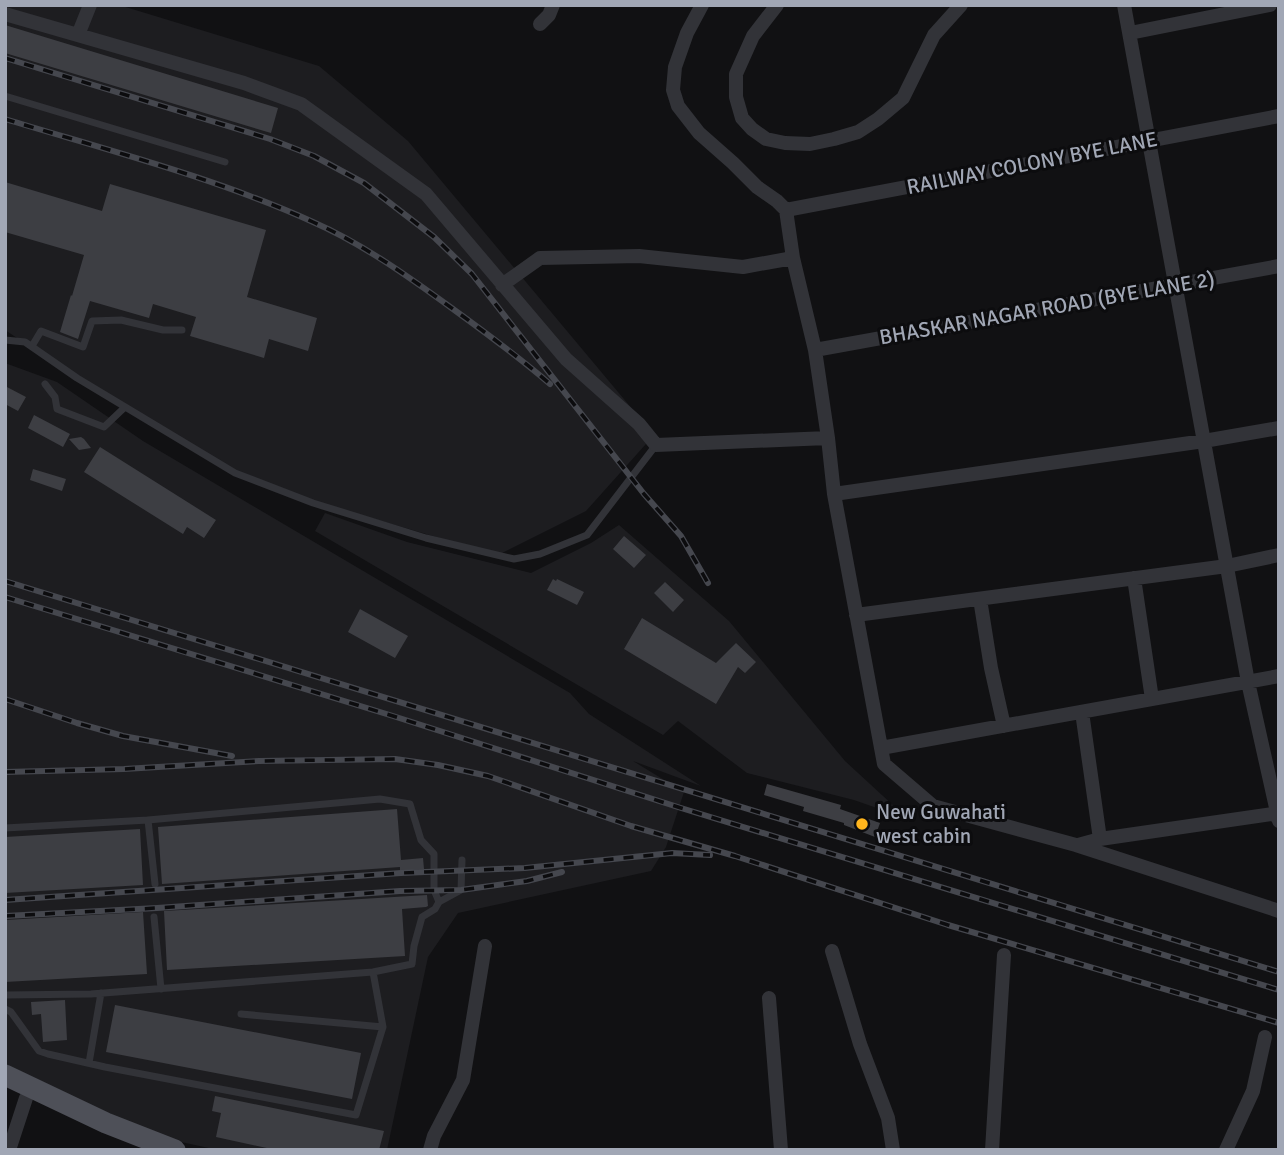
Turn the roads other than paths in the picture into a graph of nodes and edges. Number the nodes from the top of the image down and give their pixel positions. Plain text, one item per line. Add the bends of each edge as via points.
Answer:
1 (90, 5) edge
2 (553, 5) edge
3 (702, 5) edge
4 (777, 5) edge
5 (961, 5) edge
6 (1125, 5) edge
7 (1270, 5) edge
8 (5, 14) edge
9 (540, 24) dead end
10 (1130, 33) junction
11 (78, 35) junction
12 (5, 96) edge
13 (1279, 116) edge
14 (1149, 140) junction
15 (225, 162) dead end
16 (786, 210) junction
17 (793, 258) junction
18 (1279, 266) edge
19 (502, 285) junction
20 (1176, 285) junction
21 (182, 330) dead end
22 (5, 340) edge
23 (32, 346) junction
24 (815, 350) junction
25 (45, 384) dead end
26 (125, 407) junction
27 (1279, 428) edge
28 (828, 438) junction
29 (1204, 441) junction
30 (656, 445) junction
31 (834, 494) junction
32 (1279, 555) edge
33 (1227, 566) junction
34 (1134, 578) junction
35 (980, 599) junction
36 (856, 615) junction
37 (1279, 676) edge
38 (1248, 682) junction
39 (1152, 699) junction
40 (1082, 712) junction
41 (1004, 726) junction
42 (881, 748) junction
43 (1278, 816) edge
44 (148, 820) junction
45 (5, 828) edge
46 (1100, 839) junction
47 (1076, 845) junction
48 (462, 860) dead end
49 (155, 884) dead end
50 (439, 902) junction
51 (1279, 911) edge
52 (154, 917) dead end
53 (485, 946) dead end
54 (832, 951) dead end
55 (1004, 956) dead end
56 (373, 972) junction
57 (161, 989) junction
58 (101, 993) junction
59 (5, 995) edge
60 (769, 998) dead end
61 (5, 1009) edge
62 (242, 1014) dead end
63 (383, 1027) junction
64 (1265, 1037) dead end
65 (89, 1063) junction
66 (5, 1075) edge
67 (5, 1087) edge
68 (26, 1098) junction
69 (9, 1150) edge
70 (144, 1150) edge
71 (175, 1150) edge
72 (430, 1150) edge
73 (781, 1150) edge
74 (894, 1150) edge
75 (992, 1150) edge
76 (1226, 1150) edge

1 - 11 street
2 - 9 street
3 - 16 street via 674,67 678,106 699,133
4 - 5 street via 753,36 736,74 736,97 742,118 766,139 810,144 858,132 903,98 934,34
6 - 10 street
7 - 10 street
8 - 11 street
10 - 14 street
11 - 19 street via 301,104 426,194
12 - 15 lane
13 - 14 street, RAILWAY COLONY BYE LANE
14 - 16 street, RAILWAY COLONY BYE LANE
14 - 20 street
16 - 17 street
17 - 19 street via 743,267 639,256 540,258
17 - 24 street
18 - 20 street, BHASKAR NAGAR ROAD (BYE LANE 2)
19 - 30 street via 566,359
20 - 24 street, BHASKAR NAGAR ROAD (BYE LANE 2)
20 - 29 street
21 - 23 lane via 121,320 92,321 83,347 41,331
22 - 23 lane
23 - 26 lane
24 - 28 street
25 - 26 lane via 57,409 104,427
26 - 30 lane via 235,473 426,538 514,559 587,535
27 - 29 street
28 - 30 street
28 - 31 street
29 - 31 street
29 - 33 street
31 - 36 street
32 - 33 street
33 - 34 street
33 - 38 street
34 - 35 street
34 - 39 street
35 - 36 street
35 - 41 street
36 - 42 street
37 - 38 street
38 - 39 street
38 - 43 street
39 - 40 street
40 - 41 street
40 - 46 street
41 - 42 street
42 - 47 street via 884,764 933,806
43 - 46 street
44 - 45 lane
44 - 49 lane
44 - 50 lane via 380,799 410,804 421,840 434,854
46 - 47 street
47 - 51 street
48 - 50 lane via 461,890
50 - 56 lane via 422,918 412,964
52 - 57 lane
53 - 72 street via 463,1080
54 - 74 street via 888,1118
55 - 75 street
56 - 57 lane
56 - 63 lane
57 - 58 lane
58 - 59 lane
58 - 65 lane
60 - 73 street
61 - 65 lane via 39,1051
62 - 63 lane
63 - 65 lane via 356,1115
64 - 76 street via 1253,1091
66 - 71 main road via 106,1124
67 - 68 main road
68 - 69 street
68 - 70 main road

